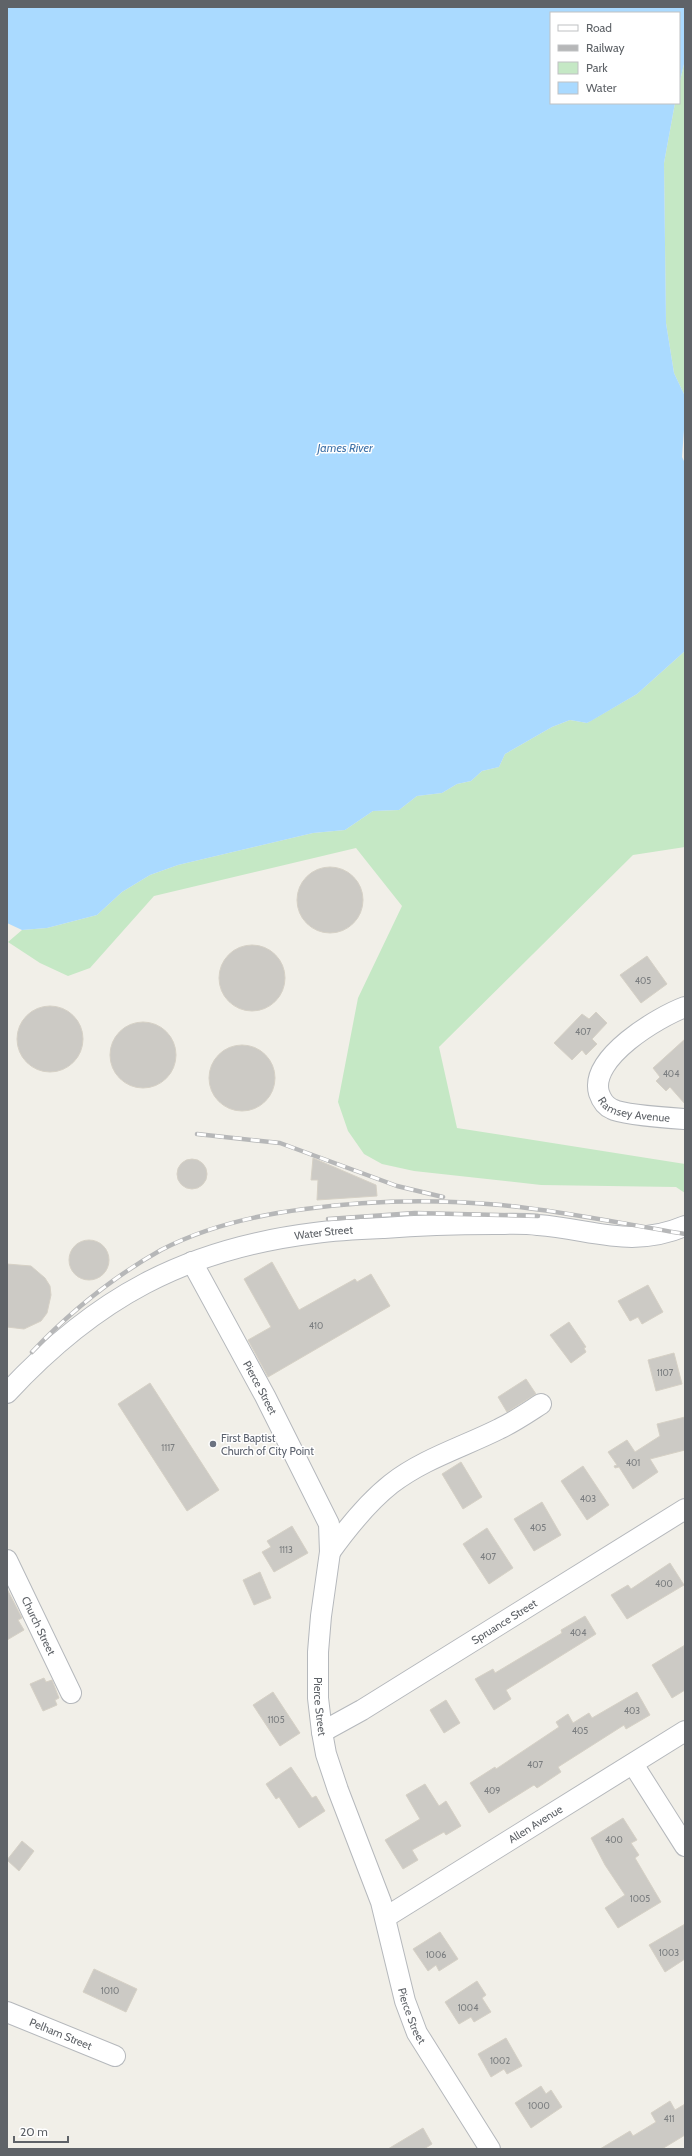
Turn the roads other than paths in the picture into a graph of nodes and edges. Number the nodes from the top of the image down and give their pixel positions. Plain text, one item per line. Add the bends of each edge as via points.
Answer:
1 (685, 1007) edge
2 (685, 1119) edge
3 (685, 1226) edge
4 (192, 1262) junction
5 (7, 1393) edge
6 (541, 1404) dead end
7 (685, 1509) edge
8 (330, 1552) junction
9 (7, 1560) edge
10 (70, 1693) dead end
11 (685, 1731) edge
12 (322, 1732) junction
13 (633, 1764) junction
14 (685, 1846) edge
15 (386, 1917) junction
16 (7, 2012) edge
17 (115, 2056) dead end
18 (490, 2149) edge

1 - 2 street, Ramsey Avenue via 641,1030 623,1044 599,1078 598,1087 601,1098 613,1110
3 - 4 street, Water Street via 646,1238 537,1224 433,1224 316,1232 238,1248
4 - 5 street, Water Street via 119,1296 78,1326 26,1372
4 - 8 street, Pierce Street via 265,1396 325,1514 329,1524
6 - 8 street via 505,1426 435,1458 391,1484 350,1524
7 - 12 street, Spruance Street via 362,1710
8 - 12 street, Pierce Street via 318,1652 318,1698
9 - 10 street, Church Street
11 - 13 street, Allen Avenue
12 - 15 street, Pierce Street via 338,1790
13 - 14 street
13 - 15 street, Allen Avenue
15 - 18 street, Pierce Street via 409,2015
16 - 17 street, Pelham Street

